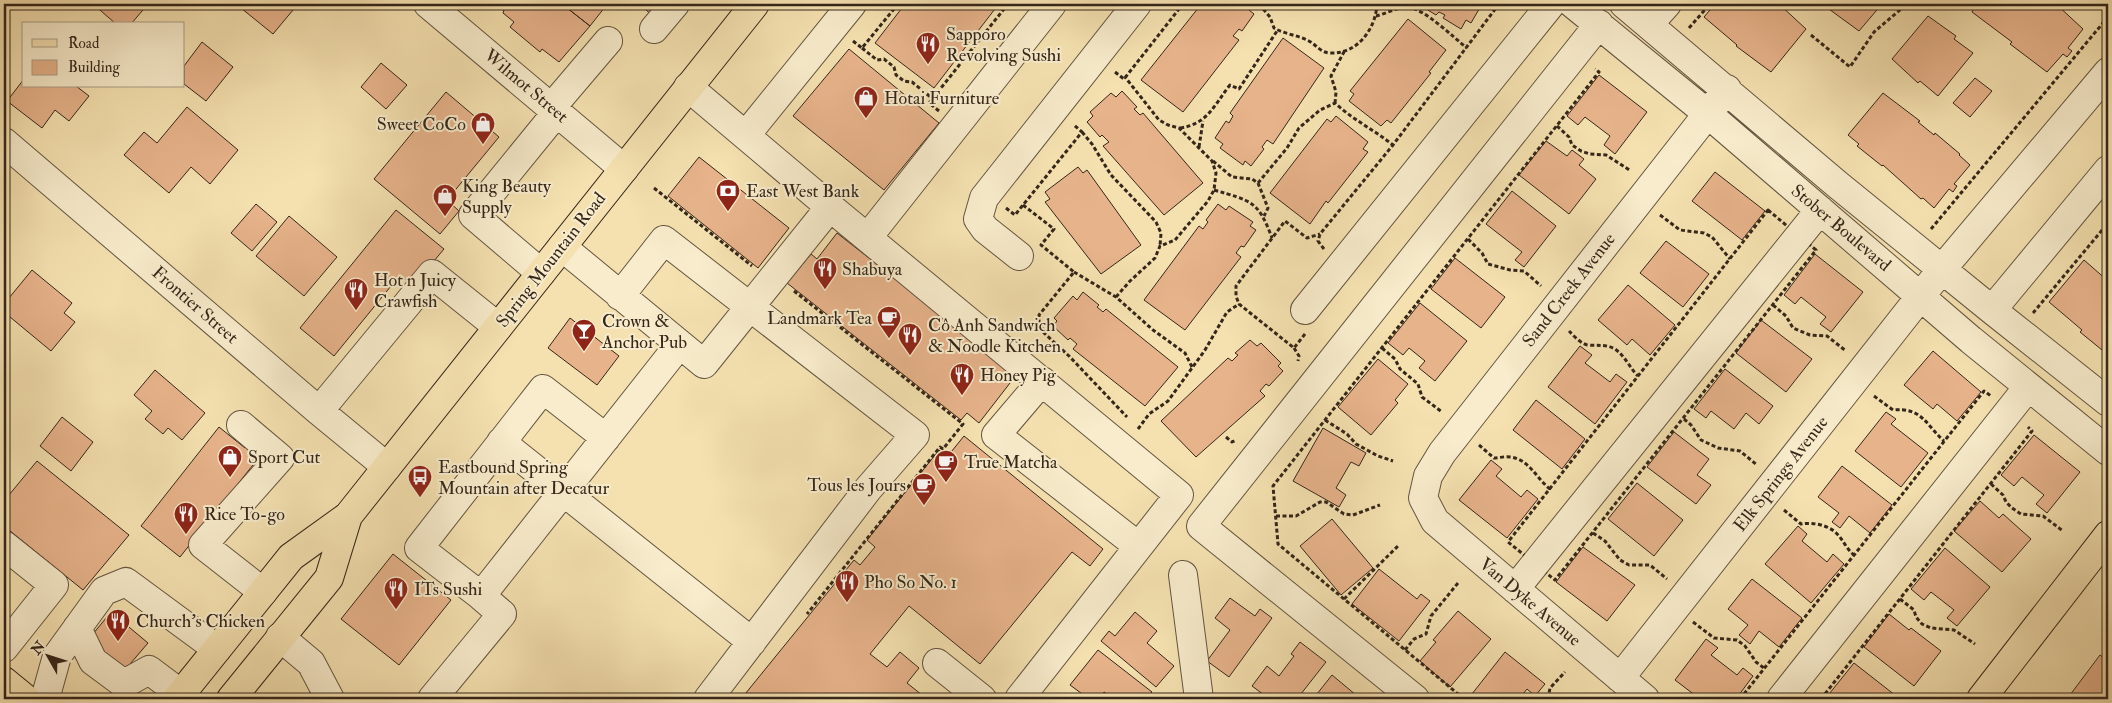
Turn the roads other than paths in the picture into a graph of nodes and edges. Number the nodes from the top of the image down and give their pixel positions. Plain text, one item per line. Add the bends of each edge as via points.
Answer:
1 (428, 4) edge
2 (675, 4) edge
3 (755, 4) edge
4 (852, 4) edge
5 (1052, 4) edge
6 (1137, 4) edge
7 (1551, 4) edge
8 (1573, 4) edge
9 (1624, 4) edge
10 (1667, 4) edge
11 (1599, 24) junction
12 (1649, 24) junction
13 (654, 28) dead end
14 (608, 41) dead end
15 (2108, 72) edge
16 (688, 87) junction
17 (1727, 89) junction
18 (554, 110) junction
19 (1708, 114) junction
20 (746, 135) junction
21 (4, 142) edge
22 (624, 169) junction
23 (2108, 170) edge
24 (830, 207) junction
25 (1820, 210) junction
26 (868, 237) junction
27 (562, 247) junction
28 (1019, 256) dead end
29 (1942, 269) junction
30 (541, 273) junction
31 (620, 296) junction
32 (1922, 297) junction
33 (750, 308) junction
34 (1305, 310) road end
35 (1992, 310) junction
36 (498, 327) junction
37 (679, 345) junction
38 (1042, 381) junction
39 (2028, 387) junction
40 (2108, 402) edge
41 (319, 411) junction
42 (240, 425) dead end
43 (606, 438) junction
44 (501, 442) junction
45 (2108, 451) edge
46 (387, 467) junction
47 (564, 491) junction
48 (1423, 498) joint
49 (348, 516) junction
50 (2108, 535) edge
51 (4, 545) edge
52 (1138, 546) junction
53 (1183, 575) dead end
54 (1515, 589) junction
55 (263, 592) junction
56 (481, 596) junction
57 (77, 628) junction
58 (280, 638) junction
59 (752, 642) junction
60 (4, 648) edge
61 (217, 649) junction
62 (937, 663) dead end
63 (1620, 678) junction
64 (4, 681) edge
65 (179, 697) edge
66 (26, 699) edge
67 (45, 699) edge
68 (231, 699) edge
69 (329, 699) edge
70 (432, 699) edge
71 (708, 699) edge
72 (982, 699) edge
73 (1019, 699) edge
74 (1199, 699) edge
75 (1415, 699) edge
76 (1645, 699) edge
77 (1781, 699) edge
78 (1981, 699) edge

1 - 18 street, Wilmot Street
2 - 13 street
3 - 16 main road, Spring Mountain Road
4 - 20 street
5 - 26 street
6 - 28 street via 984,198 978,219 985,229
7 - 34 street
8 - 11 street, Stober Boulevard
9 - 12 street, Stober Boulevard
10 - 12 street
11 - 19 street, Stober Boulevard
11 - 75 street via 1201,526
12 - 17 street, Stober Boulevard
14 - 18 street
15 - 29 street, Elk Springs Avenue
16 - 20 street
16 - 22 main road, Spring Mountain Road
17 - 19 street, Sand Creek Avenue
17 - 29 street, Stober Boulevard
18 - 22 street, Wilmot Street
18 - 30 street via 473,215
19 - 25 street, Stober Boulevard
19 - 48 street, Sand Creek Avenue via 1442,453 1428,476
20 - 24 street
21 - 41 street, Frontier Street
22 - 27 main road, Spring Mountain Road
23 - 35 street
24 - 26 street
24 - 33 street
25 - 32 street, Stober Boulevard
25 - 54 street
26 - 38 street
27 - 30 main road, Spring Mountain Road
27 - 31 street
29 - 32 street, Elk Springs Avenue
29 - 35 street, Stober Boulevard
30 - 36 main road, Spring Mountain Road
31 - 33 street via 664,240
31 - 37 street
32 - 39 street, Stober Boulevard
32 - 63 street, Elk Springs Avenue
33 - 37 street via 704,364
33 - 59 street via 915,435 868,490
35 - 40 street, Stober Boulevard
36 - 41 street via 432,274
36 - 46 main road, Spring Mountain Road
37 - 43 street
38 - 52 street via 1179,495
38 - 52 street via 996,434
39 - 45 street, Stober Boulevard
39 - 77 street
41 - 46 street, Frontier Street
42 - 55 street via 280,458 202,545
43 - 44 street via 543,389
43 - 47 street
44 - 47 street
44 - 56 street via 419,548
46 - 49 main road, Spring Mountain Road
47 - 56 street
47 - 59 street
48 - 54 street, Van Dyke Avenue via 1435,521
49 - 55 main road, Spring Mountain Road via 291,556
49 - 58 main road, Spring Mountain Road via 328,578
50 - 78 main road
51 - 60 street via 54,585
52 - 73 street
53 - 74 street
54 - 63 street, Van Dyke Avenue
55 - 61 main road, Spring Mountain Road
56 - 70 street via 502,614
57 - 61 street via 104,591 126,582
57 - 65 street via 93,661 124,684 149,670
57 - 67 street via 57,656
58 - 68 main road, Spring Mountain Road
58 - 69 street via 311,663
59 - 71 street
61 - 65 main road, Spring Mountain Road
62 - 72 street
63 - 76 street, Van Dyke Avenue
64 - 66 main road

